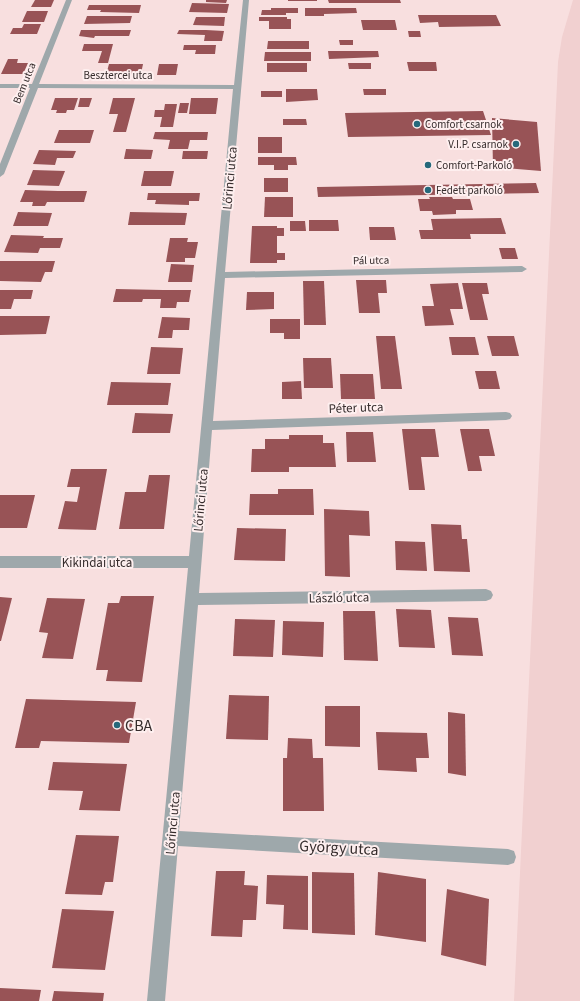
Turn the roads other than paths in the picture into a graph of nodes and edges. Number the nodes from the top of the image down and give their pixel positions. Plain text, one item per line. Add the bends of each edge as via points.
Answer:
1 (69, 0) edge
2 (246, 0) edge
3 (0, 86) edge
4 (35, 86) junction
5 (237, 87) junction
6 (0, 174) edge
7 (522, 269) dead end
8 (220, 274) junction
9 (506, 416) dead end
10 (207, 426) junction
11 (0, 562) edge
12 (195, 562) junction
13 (486, 595) dead end
14 (191, 599) junction
15 (170, 838) junction
16 (508, 857) dead end
17 (156, 1001) edge

1 - 4 street, Bem utca
2 - 5 street, Lőrinci utca
3 - 4 street, Besztercei utca
4 - 5 street, Besztercei utca
4 - 6 street, Bem utca
5 - 8 street, Lőrinci utca
7 - 8 street, Pál utca
8 - 10 street, Lőrinci utca
9 - 10 street, Péter utca
10 - 12 street, Lőrinci utca
11 - 12 street, Kikindai utca
12 - 14 street, Lőrinci utca
13 - 14 street, László utca
14 - 15 street, Lőrinci utca
15 - 16 street, György utca
15 - 17 street, Lőrinci utca

